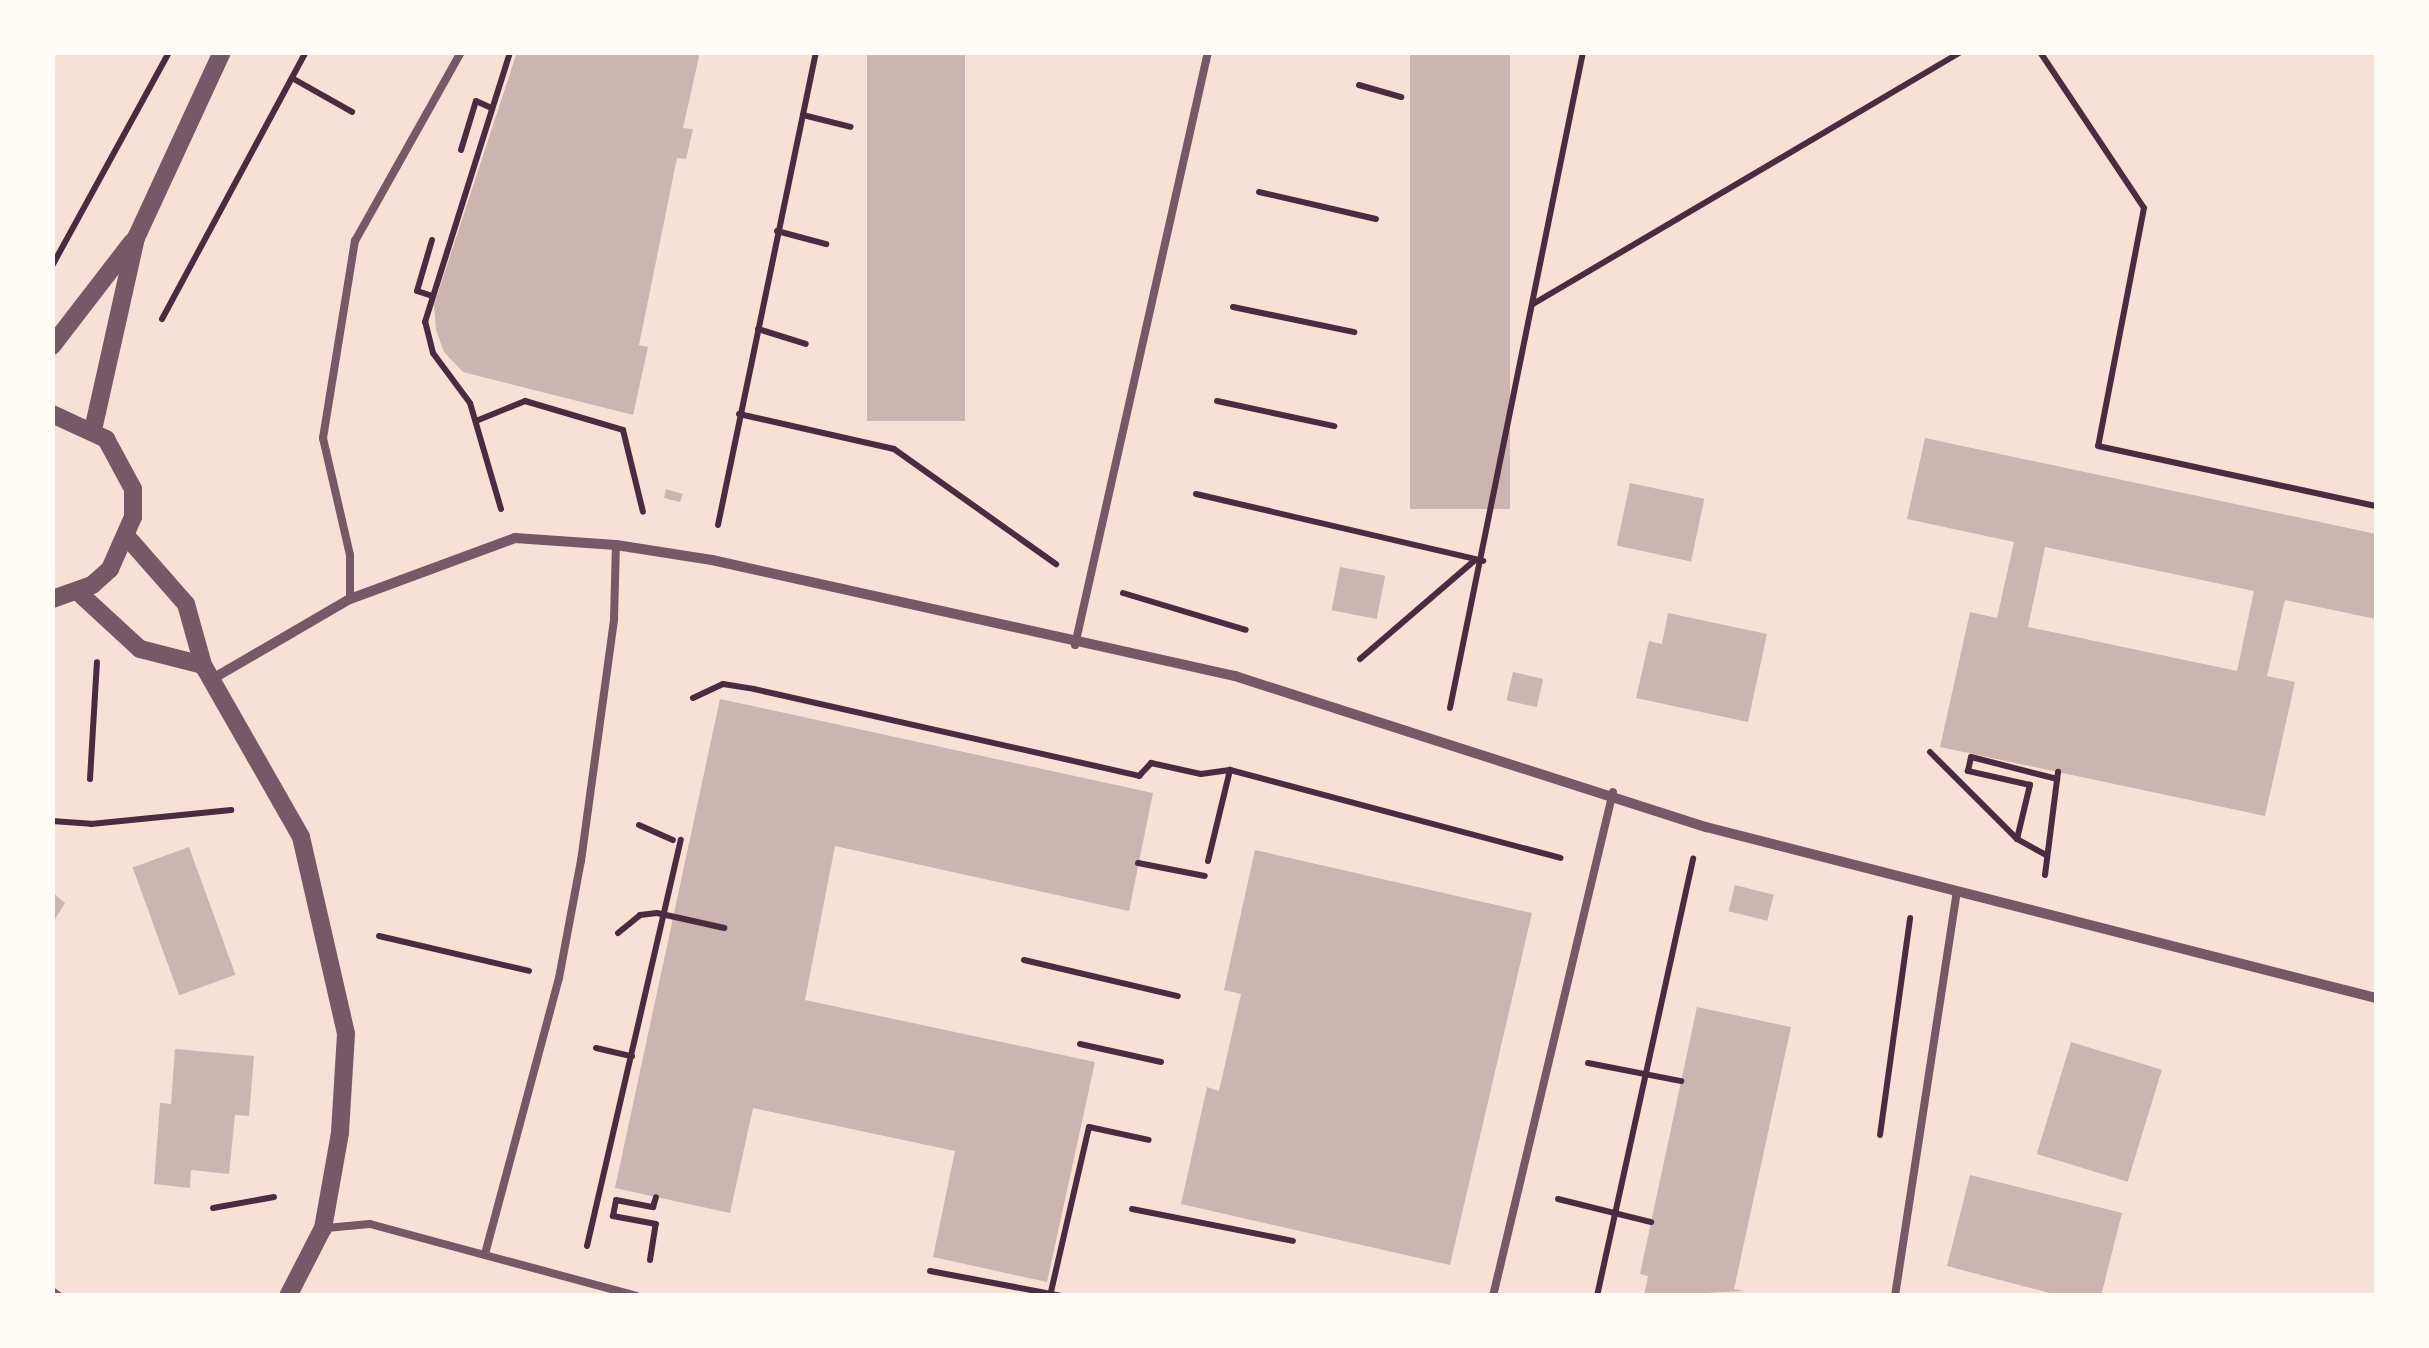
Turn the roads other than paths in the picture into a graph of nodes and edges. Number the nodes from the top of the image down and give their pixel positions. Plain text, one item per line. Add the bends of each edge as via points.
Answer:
1 (222, 52) edge
2 (461, 52) edge
3 (1208, 52) edge
4 (136, 238) junction
5 (52, 346) edge
6 (52, 414) edge
7 (93, 430) junction
8 (128, 538) junction
9 (616, 545) junction
10 (78, 592) junction
11 (52, 599) edge
12 (350, 599) junction
13 (1075, 645) junction
14 (208, 672) junction
15 (1613, 792) junction
16 (1956, 893) junction
17 (2376, 998) edge
18 (323, 1228) junction
19 (485, 1254) junction
20 (52, 1291) edge
21 (59, 1296) edge
22 (288, 1296) edge
23 (636, 1296) edge
24 (1493, 1296) edge
25 (1894, 1296) edge

1 - 4 street
2 - 12 lane via 355,241 323,438 350,555
3 - 13 lane
4 - 5 street
4 - 7 street
6 - 7 street
7 - 8 street via 123,462 133,488
8 - 10 street via 110,569
8 - 14 street via 186,604
9 - 12 street via 515,538
9 - 13 street via 712,560
9 - 19 lane via 614,618 559,978
10 - 11 street
10 - 14 street via 140,649
12 - 14 street
13 - 15 street via 1236,676
14 - 18 street via 302,837 346,1034 340,1132
15 - 16 street via 1706,826
15 - 24 lane
16 - 17 street
16 - 25 lane
18 - 19 lane via 370,1224
18 - 22 street
19 - 23 lane
20 - 21 lane

